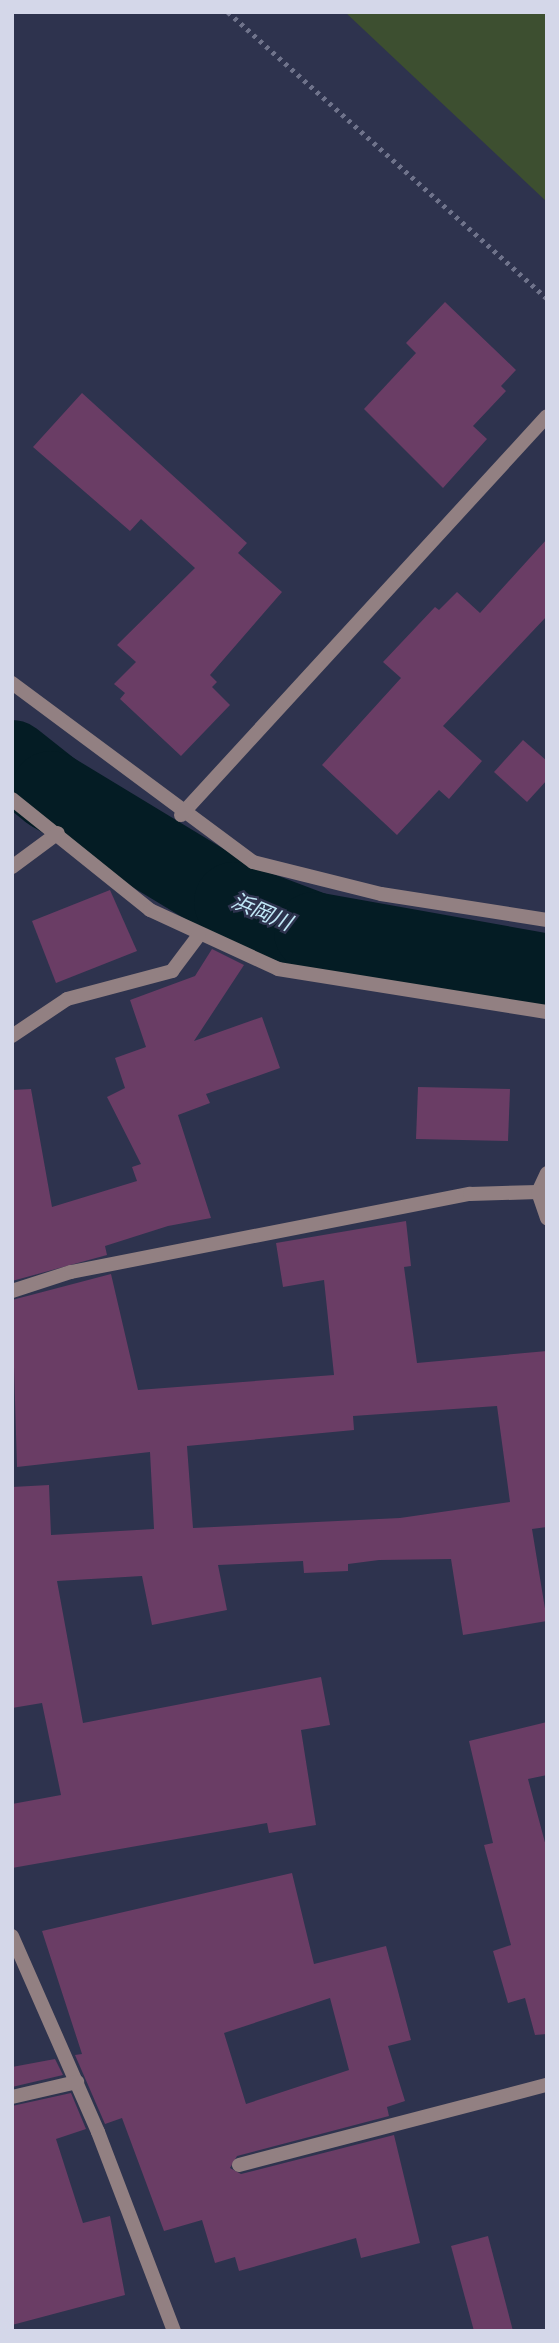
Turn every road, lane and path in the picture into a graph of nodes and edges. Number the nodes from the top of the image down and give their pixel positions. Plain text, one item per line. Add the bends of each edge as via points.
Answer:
1 (228, 12) edge
2 (547, 298) edge
3 (547, 416) edge
4 (12, 683) edge
5 (12, 799) edge
6 (181, 815) junction
7 (58, 833) junction
8 (12, 867) edge
9 (547, 920) edge
10 (198, 935) junction
11 (547, 1012) edge
12 (12, 1037) edge
13 (547, 1173) edge
14 (538, 1192) junction
15 (547, 1217) edge
16 (12, 1291) edge
17 (12, 1936) edge
18 (77, 2082) junction
19 (547, 2085) edge
20 (12, 2097) edge
21 (239, 2165) dead end
22 (174, 2331) edge

1 - 2 path
3 - 6 street
4 - 6 street
5 - 7 street
6 - 9 street via 253,862 301,878
7 - 8 street
7 - 10 street via 150,910
10 - 11 street via 278,969
10 - 12 street via 172,971 67,999
13 - 14 street
14 - 15 street
14 - 16 street via 456,1197 71,1272
17 - 18 street
18 - 20 street
18 - 22 street
19 - 21 street

